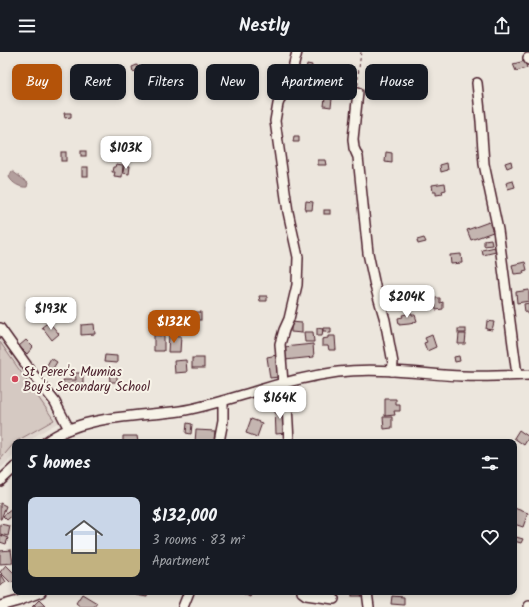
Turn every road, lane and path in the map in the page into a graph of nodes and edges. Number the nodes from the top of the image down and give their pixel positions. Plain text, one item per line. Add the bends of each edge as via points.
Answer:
1 (297, 52) edge
2 (361, 52) edge
3 (477, 83) dead end
4 (358, 92) joint
5 (0, 328) edge
6 (392, 371) junction
7 (517, 375) junction
8 (529, 375) edge
9 (283, 384) junction
10 (223, 401) junction
11 (69, 429) junction
12 (59, 438) edge
13 (220, 439) edge
14 (289, 439) edge
15 (12, 470) edge
16 (0, 481) edge
17 (33, 595) edge
18 (188, 595) edge
19 (305, 595) edge
20 (368, 595) edge
21 (334, 599) dead end
22 (0, 606) edge
23 (183, 607) edge
24 (369, 607) edge

1 - 9 street via 278,104 275,121 288,212 298,257 297,285 280,344
2 - 4 path
3 - 7 street via 484,164 498,230
4 - 6 street via 354,145 358,157 370,265 385,320 393,363
5 - 11 street via 55,402
6 - 7 street via 477,376
6 - 9 street via 346,371
7 - 8 street
9 - 10 street
9 - 14 street
10 - 11 street via 180,411 93,422
10 - 13 street
11 - 12 street
15 - 16 street
17 - 22 street
18 - 23 street
19 - 21 street
20 - 24 street

